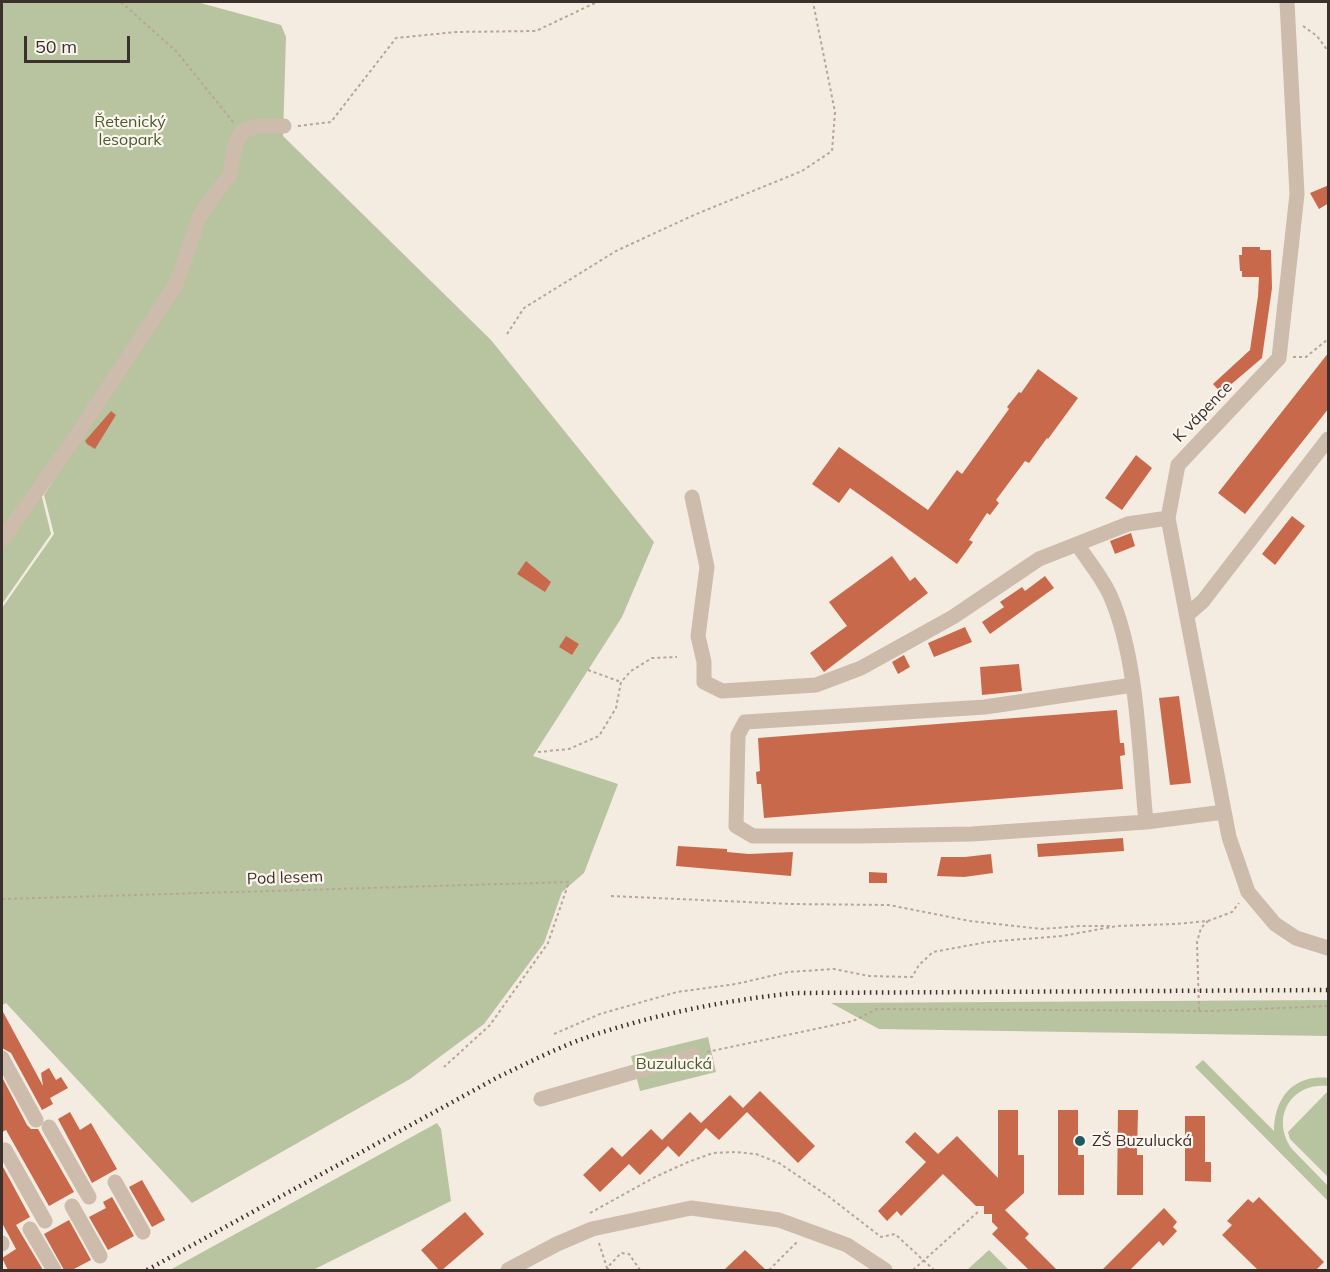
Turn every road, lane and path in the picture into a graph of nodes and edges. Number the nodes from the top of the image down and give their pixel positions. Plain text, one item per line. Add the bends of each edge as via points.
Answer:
1 (121, 2) edge
2 (597, 2) edge
3 (813, 2) edge
4 (1287, 7) edge
5 (1329, 51) edge
6 (284, 126) joint
7 (241, 132) junction
8 (507, 334) dead end
9 (1329, 339) edge
10 (1279, 358) junction
11 (1329, 439) edge
12 (692, 497) dead end
13 (1168, 518) junction
14 (2, 540) edge
15 (1077, 544) junction
16 (1187, 615) junction
17 (677, 657) dead end
18 (588, 670) dead end
19 (621, 682) junction
20 (1133, 685) junction
21 (538, 752) dead end
22 (1224, 812) junction
23 (1146, 822) junction
24 (1248, 892) junction
25 (611, 896) dead end
26 (2, 899) edge
27 (1208, 921) junction
28 (1117, 926) junction
29 (1329, 948) edge
30 (1329, 1006) edge
31 (1198, 1010) junction
32 (554, 1034) dead end
33 (693, 1055) joint
34 (2, 1058) edge
35 (444, 1067) dead end
36 (541, 1099) dead end
37 (5, 1150) dead end
38 (115, 1182) dead end
39 (89, 1197) dead end
40 (72, 1206) dead end
41 (979, 1211) dead end
42 (586, 1217) dead end
43 (45, 1221) dead end
44 (30, 1229) dead end
45 (143, 1232) dead end
46 (598, 1238) dead end
47 (800, 1239) dead end
48 (100, 1256) dead end
49 (922, 1261) junction
50 (54, 1270) edge
51 (508, 1270) edge
52 (606, 1270) edge
53 (640, 1270) edge
54 (769, 1270) edge
55 (885, 1270) edge
56 (913, 1270) edge
57 (934, 1270) edge

1 - 7 path via 177,52
2 - 6 path via 536,31 396,38 331,122
3 - 8 path via 835,112 832,151 802,171 616,251 524,308
4 - 5 path
4 - 10 street via 1297,194
6 - 7 street via 257,126
7 - 14 street via 230,174 200,215 176,285
9 - 10 path via 1306,357
10 - 13 street, K vápence via 1178,465
11 - 16 street via 1203,601
12 - 15 street via 707,567 698,636 704,682 722,691 816,685 861,668 953,617 1039,559
13 - 15 street via 1128,524
13 - 16 street, K vápence
15 - 20 street via 1109,594 1125,642
16 - 22 street, K vápence
17 - 19 path via 652,658 631,670
18 - 19 path
19 - 21 path via 616,708 599,736 569,749
20 - 23 street
20 - 23 street via 985,707 745,722 738,735 736,826 753,836 858,836 972,834
22 - 23 street
22 - 24 street, K vápence
24 - 27 path via 1232,912
24 - 29 street, K vápence via 1275,924 1296,938
25 - 28 path via 890,905 970,921 1042,929
26 - 35 path, Pod lesem via 569,882 548,943 490,1025
27 - 28 path
27 - 31 path via 1197,942
28 - 32 path via 933,952 912,977 868,976 834,969 788,972 677,992 600,1014
30 - 31 path
31 - 33 path via 877,1009 853,1021
33 - 36 street
34 - 39 street
37 - 43 street
38 - 45 street
40 - 48 street
41 - 49 path
42 - 49 path via 688,1162 713,1153 756,1154 779,1163 881,1237 895,1234
44 - 50 street
46 - 52 path
47 - 54 path
49 - 56 path
49 - 57 path
51 - 55 street via 592,1228 691,1208 779,1220 847,1245
52 - 53 path via 621,1253 629,1254

